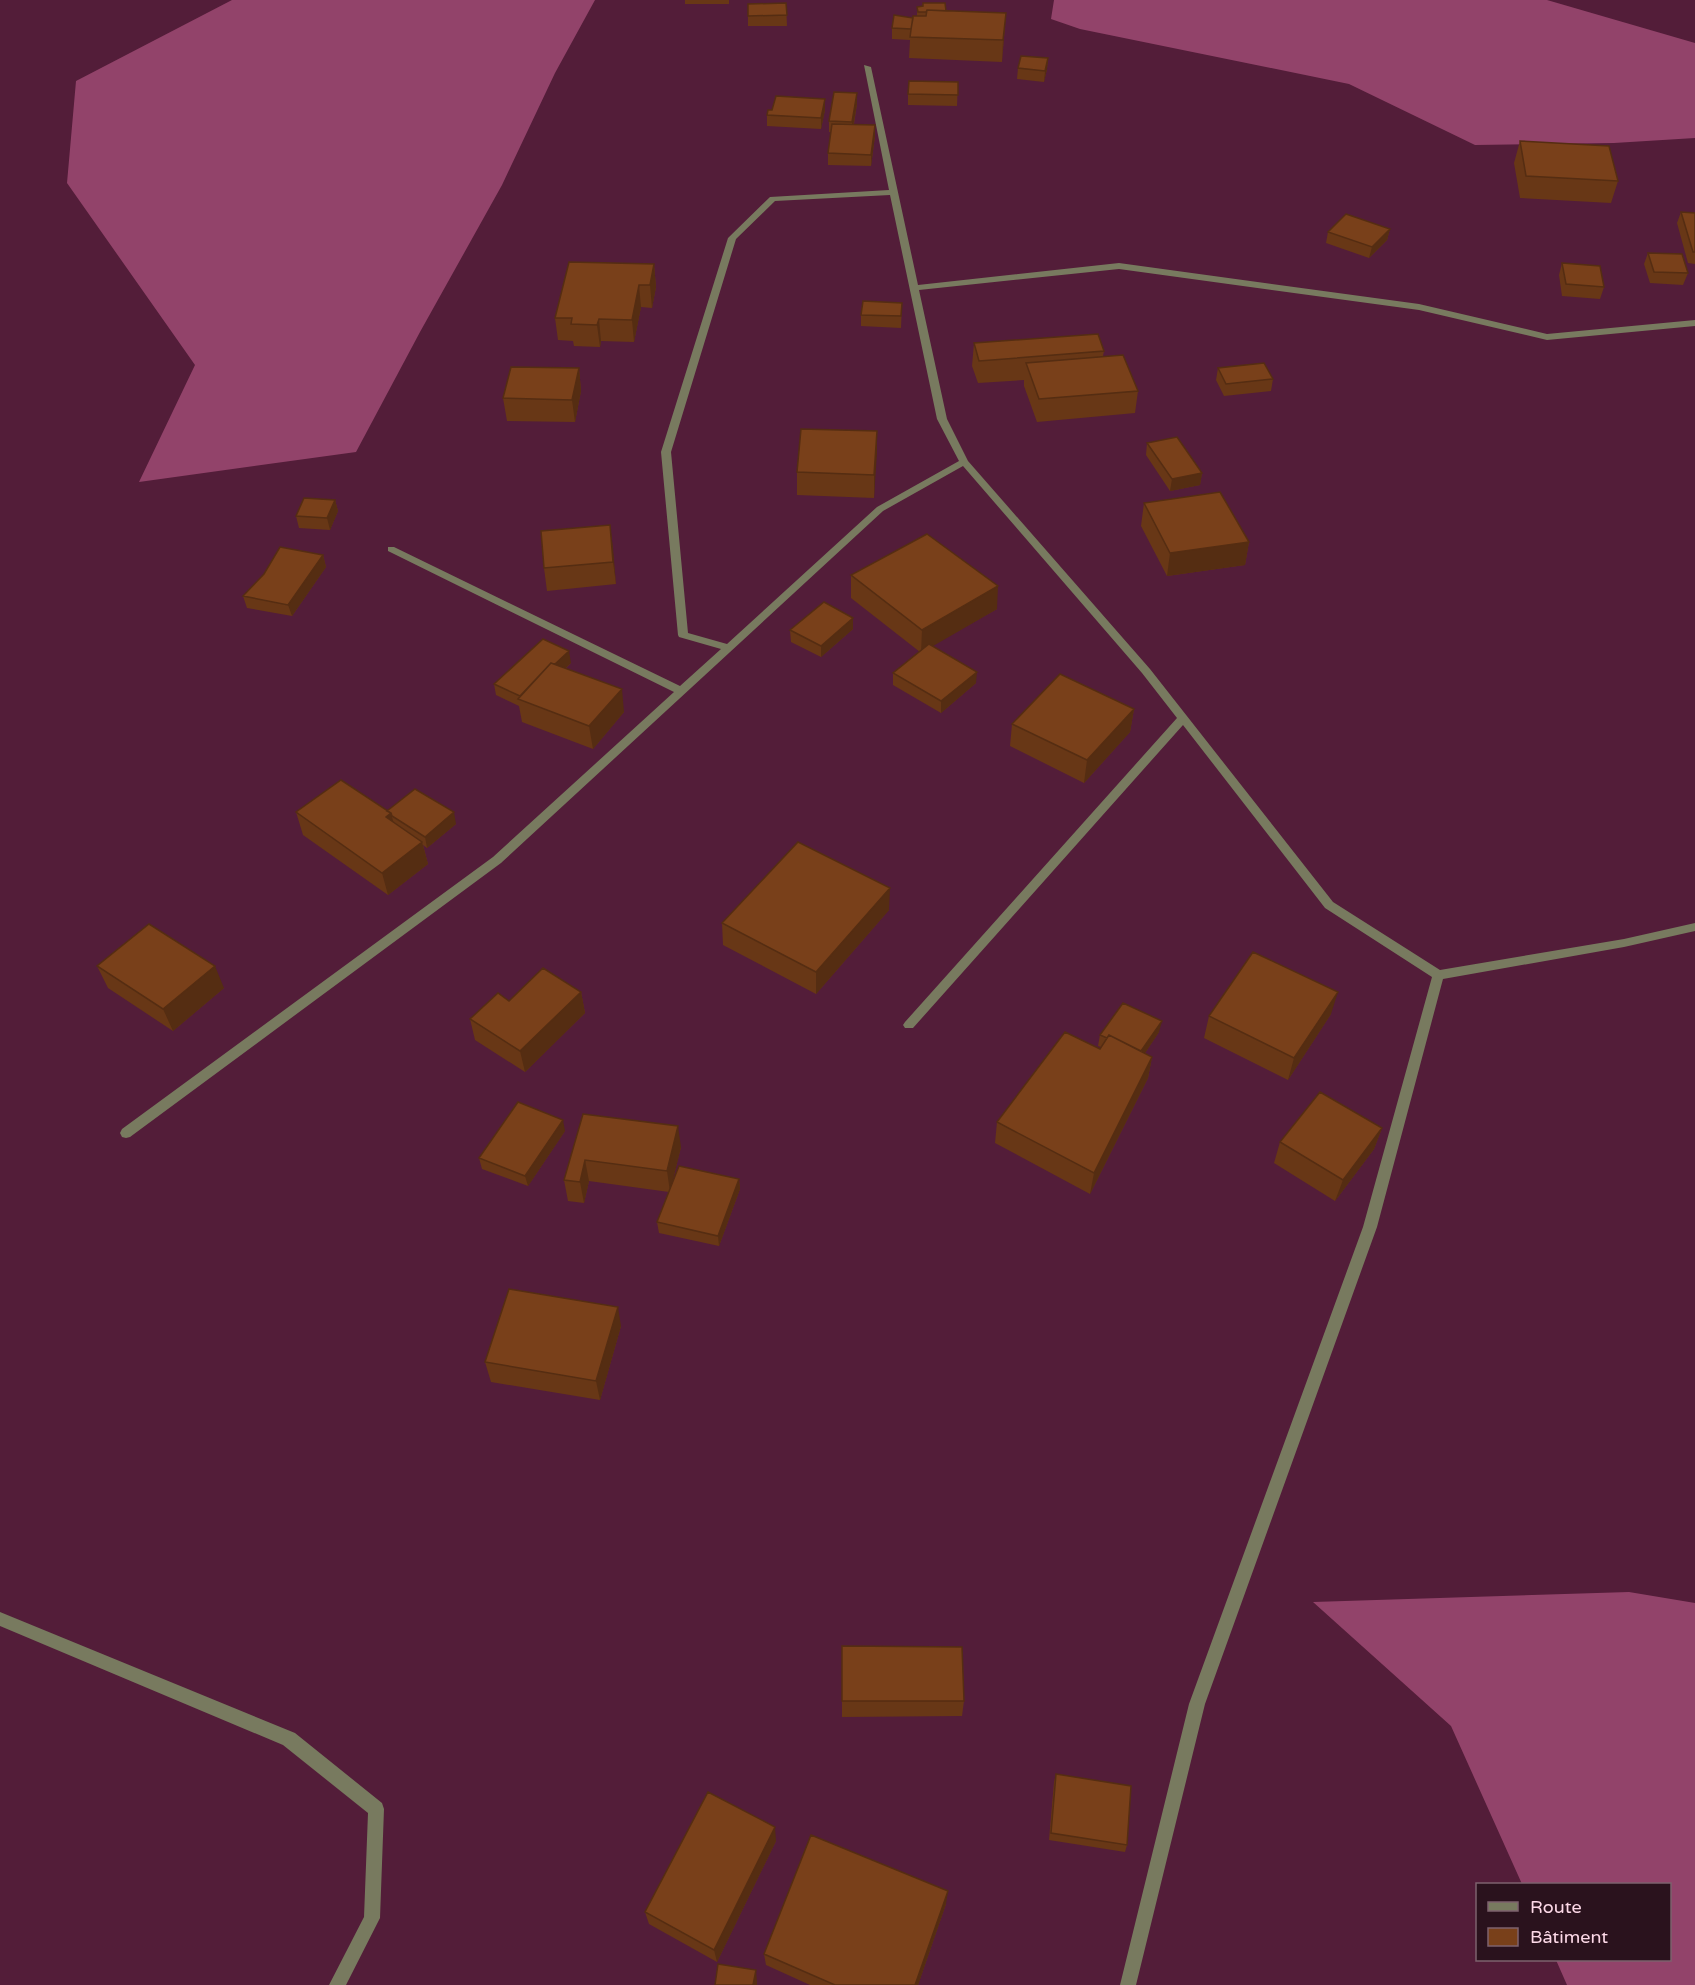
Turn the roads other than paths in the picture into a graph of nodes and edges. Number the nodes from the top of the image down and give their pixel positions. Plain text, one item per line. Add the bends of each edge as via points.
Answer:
1 (867, 67) dead end
2 (894, 192) junction
3 (915, 288) junction
4 (1695, 322) edge
5 (964, 462) junction
6 (391, 549) dead end
7 (729, 648) junction
8 (681, 691) junction
9 (1183, 718) junction
10 (1695, 927) edge
11 (1438, 975) junction
12 (909, 1025) dead end
13 (126, 1133) dead end
14 (0, 1619) edge
15 (337, 1985) edge
16 (1128, 1985) edge

1 - 2 street
2 - 3 street
2 - 7 street via 773,199 732,238 666,452 683,635
3 - 4 street via 1119,266 1419,306 1547,337
3 - 5 street via 942,419
5 - 7 street via 880,509
5 - 9 street
6 - 8 street
7 - 8 street
8 - 13 street via 497,860
9 - 11 street via 1329,905
9 - 12 street
10 - 11 street
11 - 16 street via 1370,1227 1197,1704
14 - 15 street via 289,1739 376,1809 372,1918

